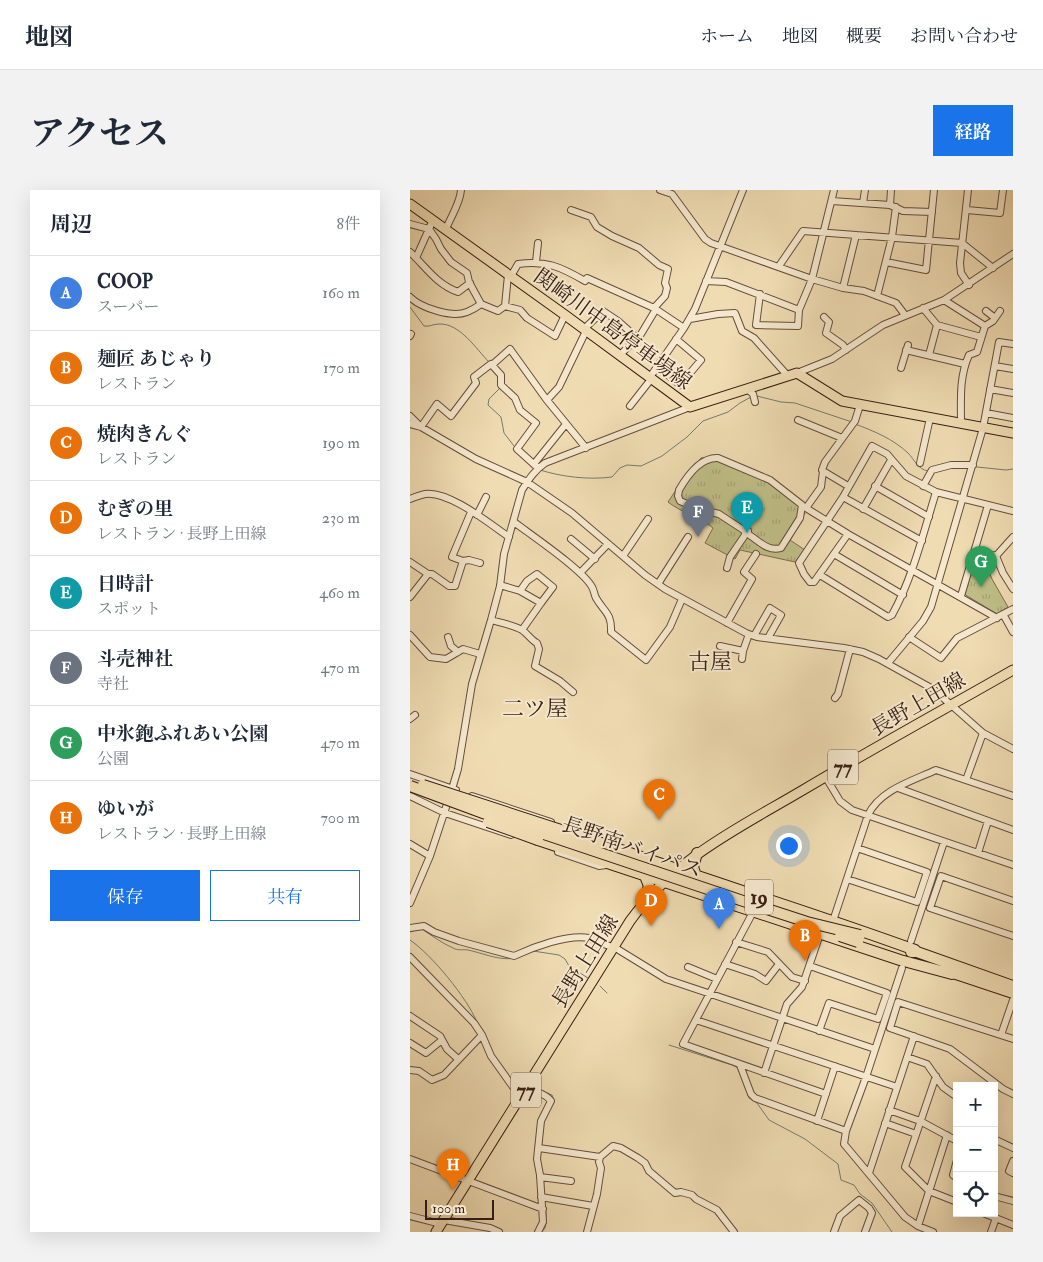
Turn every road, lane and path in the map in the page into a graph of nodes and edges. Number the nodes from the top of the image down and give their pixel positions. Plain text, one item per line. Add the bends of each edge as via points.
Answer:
1 (461, 190) edge
2 (660, 190) edge
3 (734, 190) edge
4 (834, 190) edge
5 (865, 190) edge
6 (891, 190) edge
7 (934, 190) edge
8 (968, 190) edge
9 (1003, 190) edge
10 (742, 192) edge
11 (832, 201) junction
12 (863, 203) junction
13 (410, 204) edge
14 (893, 206) junction
15 (571, 210) dead end
16 (967, 210) junction
17 (932, 212) junction
18 (410, 224) edge
19 (431, 225) junction
20 (446, 229) junction
21 (824, 232) junction
22 (856, 235) junction
23 (892, 237) junction
24 (929, 240) junction
25 (962, 242) junction
26 (538, 243) dead end
27 (720, 247) junction
28 (410, 252) edge
29 (1013, 254) edge
30 (416, 258) junction
31 (536, 262) junction
32 (886, 262) junction
33 (779, 266) junction
34 (994, 268) junction
35 (510, 276) junction
36 (812, 279) junction
37 (706, 281) junction
38 (470, 283) junction
39 (969, 285) junction
40 (843, 288) junction
41 (760, 294) junction
42 (877, 296) junction
43 (410, 297) edge
44 (944, 300) junction
45 (482, 304) junction
46 (505, 306) junction
47 (923, 308) junction
48 (655, 309) junction
49 (799, 310) junction
50 (986, 311) dead end
51 (1000, 312) dead end
52 (565, 315) junction
53 (905, 315) junction
54 (995, 318) junction
55 (690, 319) junction
56 (828, 319) dead end
57 (937, 325) junction
58 (985, 326) junction
59 (684, 328) junction
60 (836, 329) dead end
61 (585, 330) junction
62 (831, 336) junction
63 (980, 337) junction
64 (637, 338) junction
65 (676, 339) junction
66 (1013, 344) edge
67 (846, 350) junction
68 (620, 355) junction
69 (929, 355) junction
70 (965, 364) junction
71 (492, 365) junction
72 (657, 366) junction
73 (994, 366) junction
74 (901, 368) dead end
75 (1013, 369) edge
76 (792, 374) junction
77 (651, 378) junction
78 (990, 389) junction
79 (1013, 394) edge
80 (547, 400) junction
81 (860, 405) junction
82 (630, 406) dead end
83 (690, 407) junction
84 (986, 412) junction
85 (410, 416) edge
86 (930, 418) junction
87 (1013, 418) edge
88 (798, 420) dead end
89 (961, 423) junction
90 (410, 424) edge
91 (566, 424) junction
92 (421, 427) junction
93 (983, 428) junction
94 (1013, 433) edge
95 (842, 438) junction
96 (586, 448) junction
97 (891, 460) junction
98 (920, 463) dead end
99 (973, 465) junction
100 (536, 466) junction
101 (824, 471) junction
102 (527, 482) junction
103 (848, 486) junction
104 (875, 486) junction
105 (923, 486) junction
106 (936, 492) junction
107 (486, 497) dead end
108 (843, 497) junction
109 (410, 499) edge
110 (962, 499) junction
111 (988, 505) junction
112 (804, 507) junction
113 (863, 509) junction
114 (1013, 511) edge
115 (474, 514) junction
116 (929, 517) junction
117 (648, 519) dead end
118 (828, 521) junction
119 (514, 522) junction
120 (748, 531) junction
121 (848, 534) junction
122 (1013, 536) edge
123 (509, 537) junction
124 (688, 537) dead end
125 (571, 539) dead end
126 (922, 541) junction
127 (608, 544) junction
128 (975, 550) junction
129 (756, 554) dead end
130 (834, 554) junction
131 (623, 556) junction
132 (996, 556) junction
133 (595, 559) junction
134 (463, 561) junction
135 (410, 562) edge
136 (480, 563) dead end
137 (727, 568) dead end
138 (913, 570) junction
139 (580, 573) junction
140 (428, 574) junction
141 (820, 574) junction
142 (937, 583) junction
143 (658, 584) junction
144 (500, 585) junction
145 (1013, 589) edge
146 (520, 591) junction
147 (903, 596) junction
148 (961, 596) junction
149 (410, 597) edge
150 (682, 598) junction
151 (541, 604) junction
152 (1013, 609) edge
153 (1000, 616) junction
154 (491, 620) junction
155 (727, 623) junction
156 (522, 630) junction
157 (1013, 632) edge
158 (410, 635) edge
159 (751, 635) junction
160 (448, 637) dead end
161 (768, 638) junction
162 (909, 638) junction
163 (720, 646) dead end
164 (850, 649) junction
165 (743, 651) junction
166 (458, 652) junction
167 (480, 654) junction
168 (742, 659) dead end
169 (888, 664) junction
170 (1013, 670) edge
171 (573, 692) dead end
172 (835, 698) dead end
173 (951, 705) junction
174 (984, 733) junction
175 (1013, 749) edge
176 (410, 774) edge
177 (825, 776) junction
178 (410, 780) edge
179 (966, 780) junction
180 (898, 788) junction
181 (452, 789) junction
182 (412, 791) edge
183 (1013, 796) edge
184 (445, 813) junction
185 (868, 815) junction
186 (988, 821) junction
187 (1013, 830) edge
188 (944, 842) junction
189 (410, 844) edge
190 (858, 848) junction
191 (624, 851) junction
192 (978, 853) junction
193 (697, 854) junction
194 (430, 856) junction
195 (1013, 865) edge
196 (614, 866) junction
197 (676, 869) junction
198 (645, 876) junction
199 (696, 876) junction
200 (847, 879) junction
201 (663, 882) junction
202 (644, 901) junction
203 (1013, 901) edge
204 (410, 903) edge
205 (752, 912) junction
206 (833, 921) junction
207 (410, 928) edge
208 (820, 934) junction
209 (1013, 936) edge
210 (859, 939) junction
211 (910, 941) dead end
212 (736, 942) junction
213 (614, 947) junction
214 (917, 952) junction
215 (410, 957) edge
216 (725, 964) junction
217 (779, 964) junction
218 (810, 966) junction
219 (688, 967) dead end
220 (902, 968) dead end
221 (952, 974) junction
222 (717, 979) junction
223 (805, 981) junction
224 (1013, 986) edge
225 (710, 993) junction
226 (1013, 993) edge
227 (1013, 1000) edge
228 (410, 1016) edge
229 (782, 1018) junction
230 (696, 1020) junction
231 (819, 1031) junction
232 (482, 1035) junction
233 (1001, 1035) junction
234 (914, 1036) junction
235 (1013, 1039) edge
236 (442, 1040) junction
237 (410, 1043) edge
238 (774, 1045) junction
239 (875, 1049) junction
240 (907, 1057) junction
241 (458, 1060) junction
242 (740, 1065) junction
243 (835, 1066) junction
244 (410, 1070) edge
245 (764, 1073) junction
246 (866, 1076) junction
247 (936, 1076) junction
248 (897, 1087) junction
249 (526, 1089) junction
250 (826, 1094) junction
251 (953, 1094) edge
252 (1013, 1094) edge
253 (889, 1110) junction
254 (817, 1121) junction
255 (920, 1121) junction
256 (885, 1123) junction
257 (846, 1131) junction
258 (916, 1134) junction
259 (947, 1135) junction
260 (953, 1139) edge
261 (998, 1141) edge
262 (540, 1148) junction
263 (1013, 1148) edge
264 (600, 1157) junction
265 (410, 1159) edge
266 (1013, 1161) edge
267 (869, 1173) junction
268 (1013, 1173) edge
269 (542, 1177) junction
270 (571, 1181) dead end
271 (468, 1182) junction
272 (929, 1191) junction
273 (543, 1197) junction
274 (998, 1197) edge
275 (953, 1200) edge
276 (1013, 1201) edge
277 (593, 1206) junction
278 (543, 1209) junction
279 (410, 1216) edge
280 (996, 1218) joint
281 (440, 1225) edge
282 (1013, 1225) edge
283 (918, 1226) junction
284 (499, 1232) edge
285 (539, 1232) edge
286 (587, 1232) edge
287 (734, 1232) edge
288 (834, 1232) edge
289 (865, 1232) edge
290 (933, 1232) edge
291 (990, 1232) edge

1 - 20 street via 460,200
2 - 27 street via 672,194 705,239
3 - 10 street
4 - 11 street
5 - 12 street
6 - 14 street
7 - 17 street
8 - 16 street
9 - 16 street via 1000,213
10 - 27 street
11 - 12 street
11 - 21 street
12 - 14 street
13 - 19 main road, 関崎川中島停車場線
14 - 17 street via 903,211
14 - 23 street
15 - 48 street via 591,217 597,227 639,248 668,269 667,288
16 - 25 street
17 - 24 street
18 - 19 street
19 - 20 main road, 関崎川中島停車場線
19 - 30 street
19 - 38 street via 441,248 451,262 468,273
20 - 35 main road, 関崎川中島停車場線
21 - 22 street
21 - 33 street via 803,231
21 - 36 street
22 - 23 street
22 - 40 street
23 - 24 street
23 - 32 street
24 - 25 street
24 - 32 street via 926,270
25 - 34 street
25 - 39 street via 961,273
26 - 31 street
27 - 33 street
27 - 37 street
28 - 30 street
29 - 34 street
30 - 38 street via 432,276 452,290 458,292
31 - 35 street via 518,264
31 - 48 street via 561,267 585,281 587,278
32 - 42 street
33 - 36 street
34 - 39 street
35 - 46 street
35 - 52 main road, 関崎川中島停車場線
36 - 40 street
36 - 49 street
37 - 41 street via 726,282
37 - 55 street
38 - 45 street
39 - 44 street
40 - 42 street
41 - 49 street
41 - 49 street via 756,325 798,326
42 - 53 street via 896,303
43 - 45 street via 437,312 462,314
44 - 47 street
44 - 58 street
45 - 46 street via 498,312
46 - 52 street via 520,310 555,336
47 - 53 street
47 - 57 street
48 - 59 street
48 - 64 street
50 - 54 street
51 - 54 street
52 - 61 main road, 関崎川中島停車場線
53 - 67 street
54 - 58 street
55 - 59 street
55 - 76 street via 736,314 742,332 754,338
56 - 62 street via 826,332
57 - 63 street
57 - 69 street
58 - 63 street
59 - 65 street
60 - 62 street
61 - 64 street via 603,311
61 - 68 main road, 関崎川中島停車場線
61 - 80 street via 559,387
62 - 67 street
63 - 70 street via 977,352 969,355
64 - 68 street
65 - 72 street
65 - 72 street via 701,360 680,385
66 - 73 street via 999,342
67 - 76 street via 832,359
68 - 77 main road, 関崎川中島停車場線
69 - 70 street
69 - 74 street via 907,348
70 - 89 street via 961,386
71 - 80 street via 510,349
71 - 92 street via 474,377 476,383 451,416 437,404
71 - 100 street via 501,375 500,385 515,398 520,410 536,423 518,448
72 - 77 street
73 - 75 street
73 - 78 street
76 - 81 main road via 842,401
76 - 83 main road, 関崎川中島停車場線 via 752,396
77 - 82 street
77 - 83 main road, 関崎川中島停車場線
78 - 79 street
78 - 84 street
80 - 91 street
81 - 86 main road
81 - 95 street
83 - 96 street
84 - 87 street
84 - 93 street
85 - 92 street
86 - 89 main road
86 - 98 street
88 - 95 street
89 - 93 main road
90 - 92 street
91 - 96 street
91 - 100 street
92 - 102 street via 476,460
93 - 94 main road
93 - 99 street
95 - 101 street via 825,462
96 - 100 street
97 - 103 street via 872,446
97 - 104 street
97 - 105 street via 906,476
99 - 105 street via 952,465 932,470
99 - 110 street
100 - 102 street
101 - 103 street
101 - 112 street via 821,487
102 - 119 street
102 - 127 street via 572,513
103 - 108 street
104 - 113 street
104 - 116 street
105 - 106 street
106 - 110 street
106 - 116 street
107 - 115 street
108 - 113 street
108 - 118 street
109 - 115 street via 427,494 444,496
110 - 111 street
110 - 142 street
111 - 114 street
111 - 128 street
112 - 118 street
112 - 120 street via 781,548 770,548
112 - 120 street via 770,480 718,458 703,461 679,490 680,501 719,514
113 - 126 street
115 - 123 street
115 - 134 street via 452,557
116 - 126 street
117 - 131 street
118 - 121 street
118 - 141 street via 799,563 810,582
119 - 123 street
119 - 139 street
120 - 137 street via 730,557
121 - 130 street
121 - 138 street
122 - 132 street
123 - 144 street
124 - 143 street
125 - 133 street
126 - 138 street
127 - 131 street
127 - 133 street
128 - 132 street
128 - 148 street
129 - 155 street via 744,572 752,579
130 - 141 street
130 - 147 street
131 - 143 street
132 - 145 street
133 - 139 street
134 - 136 street
134 - 140 street via 455,586 448,586
135 - 140 street
138 - 142 street
138 - 147 street
139 - 150 street via 608,613 612,632 646,660 670,627
140 - 149 street
141 - 147 street via 888,616 892,615
142 - 148 street
142 - 162 street via 931,607
143 - 150 street
144 - 146 street
144 - 154 street
146 - 151 street
146 - 151 street via 537,574 553,587
148 - 153 street
150 - 155 street
151 - 156 street
152 - 153 street
153 - 157 street
153 - 162 street via 958,638 941,658
154 - 156 street
154 - 167 street
155 - 159 street
156 - 171 street via 537,643 539,649 535,666
158 - 166 street via 430,657 446,660
159 - 161 street
159 - 161 street via 770,608 781,615
159 - 165 street
160 - 166 street
161 - 164 street
162 - 169 street
163 - 165 street
164 - 169 street
164 - 172 street
165 - 168 street
166 - 167 street via 463,649
167 - 181 street
169 - 173 street via 933,689
170 - 173 main road, 長野上田線 / 77
173 - 174 street
173 - 177 main road, 長野上田線 / 77
174 - 175 street
174 - 179 street
176 - 181 street
177 - 185 street via 840,801 852,810
177 - 193 main road, 長野上田線 / 77
178 - 191 highway, 19, bridge
179 - 180 street via 936,770
179 - 183 street
180 - 185 street via 875,802
180 - 186 street
181 - 184 street
181 - 191 street via 617,843
182 - 184 street
182 - 196 highway, 19, bridge
182 - 210 highway, 長野南バイパス / 19, bridge
184 - 194 street
184 - 196 street via 599,866
185 - 188 street
185 - 190 street
186 - 187 street
186 - 192 street
188 - 192 street
188 - 211 street
189 - 194 street
190 - 200 street
190 - 200 street via 927,872 916,902
191 - 196 highway via 631,858 629,866
191 - 197 highway, 19
192 - 195 street
193 - 197 main road, 長野上田線 / 77
193 - 199 highway via 693,867
194 - 204 street
196 - 198 highway, 19
197 - 199 highway, 19
197 - 201 main road, 長野上田線 / 77
198 - 201 highway, 19
198 - 202 highway via 649,886
199 - 206 highway, 19
200 - 206 street
201 - 202 main road, 長野上田線 / 77
201 - 205 highway, 19
202 - 213 main road, 長野上田線 / 77
203 - 209 street via 941,876 930,908
205 - 208 highway, 19
205 - 212 street
206 - 214 highway, 19
207 - 213 street via 424,926 460,941 514,956 536,946 576,938
208 - 218 street
208 - 221 highway, 19
210 - 214 highway, 長野南バイパス / 19
210 - 221 highway, 長野南バイパス / 19
212 - 216 street
212 - 217 street via 768,952
213 - 225 street via 666,980
213 - 249 main road, 長野上田線 / 77
214 - 224 highway, 長野南バイパス / 19
215 - 232 street
216 - 217 street via 766,981
216 - 222 street
217 - 223 street via 792,977
218 - 223 street
218 - 231 street via 887,992 878,1019 829,1003
219 - 222 street
220 - 239 street
221 - 226 highway, 長野南バイパス / 19
222 - 225 street
223 - 229 street via 787,1004
225 - 229 street
225 - 230 street
227 - 233 street
228 - 236 street
229 - 231 street
229 - 238 street
230 - 238 street
230 - 242 street via 683,1044
231 - 239 street
232 - 241 street
232 - 249 street via 491,1056 513,1087
233 - 234 street via 898,1002 890,1028
233 - 235 street
234 - 240 street
234 - 252 street via 950,1049
236 - 237 street via 426,1053
236 - 241 street
238 - 243 street
238 - 245 street
239 - 246 street
240 - 247 street via 927,1064
240 - 248 street
241 - 244 street via 444,1075 432,1080 419,1071
242 - 245 street
242 - 254 street via 755,1098
243 - 246 street
243 - 250 street
245 - 250 street
246 - 248 street
246 - 257 street
247 - 251 street
247 - 255 street
248 - 253 street
249 - 262 street via 551,1101 541,1121
249 - 271 main road, 長野上田線 / 77
250 - 254 street
253 - 255 street
253 - 256 street
254 - 257 street
255 - 258 street
255 - 259 street
256 - 258 street
256 - 267 street
257 - 267 street via 844,1144
258 - 272 street via 905,1166
259 - 260 street
259 - 272 street
261 - 263 street
262 - 264 street
262 - 269 street via 537,1159
264 - 277 street via 600,1178
264 - 287 street via 613,1146 634,1155 674,1192 692,1194 717,1210
265 - 271 street
266 - 268 street via 1009,1171
267 - 283 street via 905,1217
269 - 270 street
269 - 273 street
271 - 278 street
271 - 281 main road, 長野上田線 / 77
272 - 275 street
272 - 283 street
273 - 277 street
273 - 278 street
274 - 276 street
277 - 286 street
278 - 285 street via 544,1222
279 - 281 street
280 - 282 street
280 - 291 street
281 - 284 street via 490,1228
283 - 290 street
288 - 289 street via 840,1216 860,1200 872,1213

